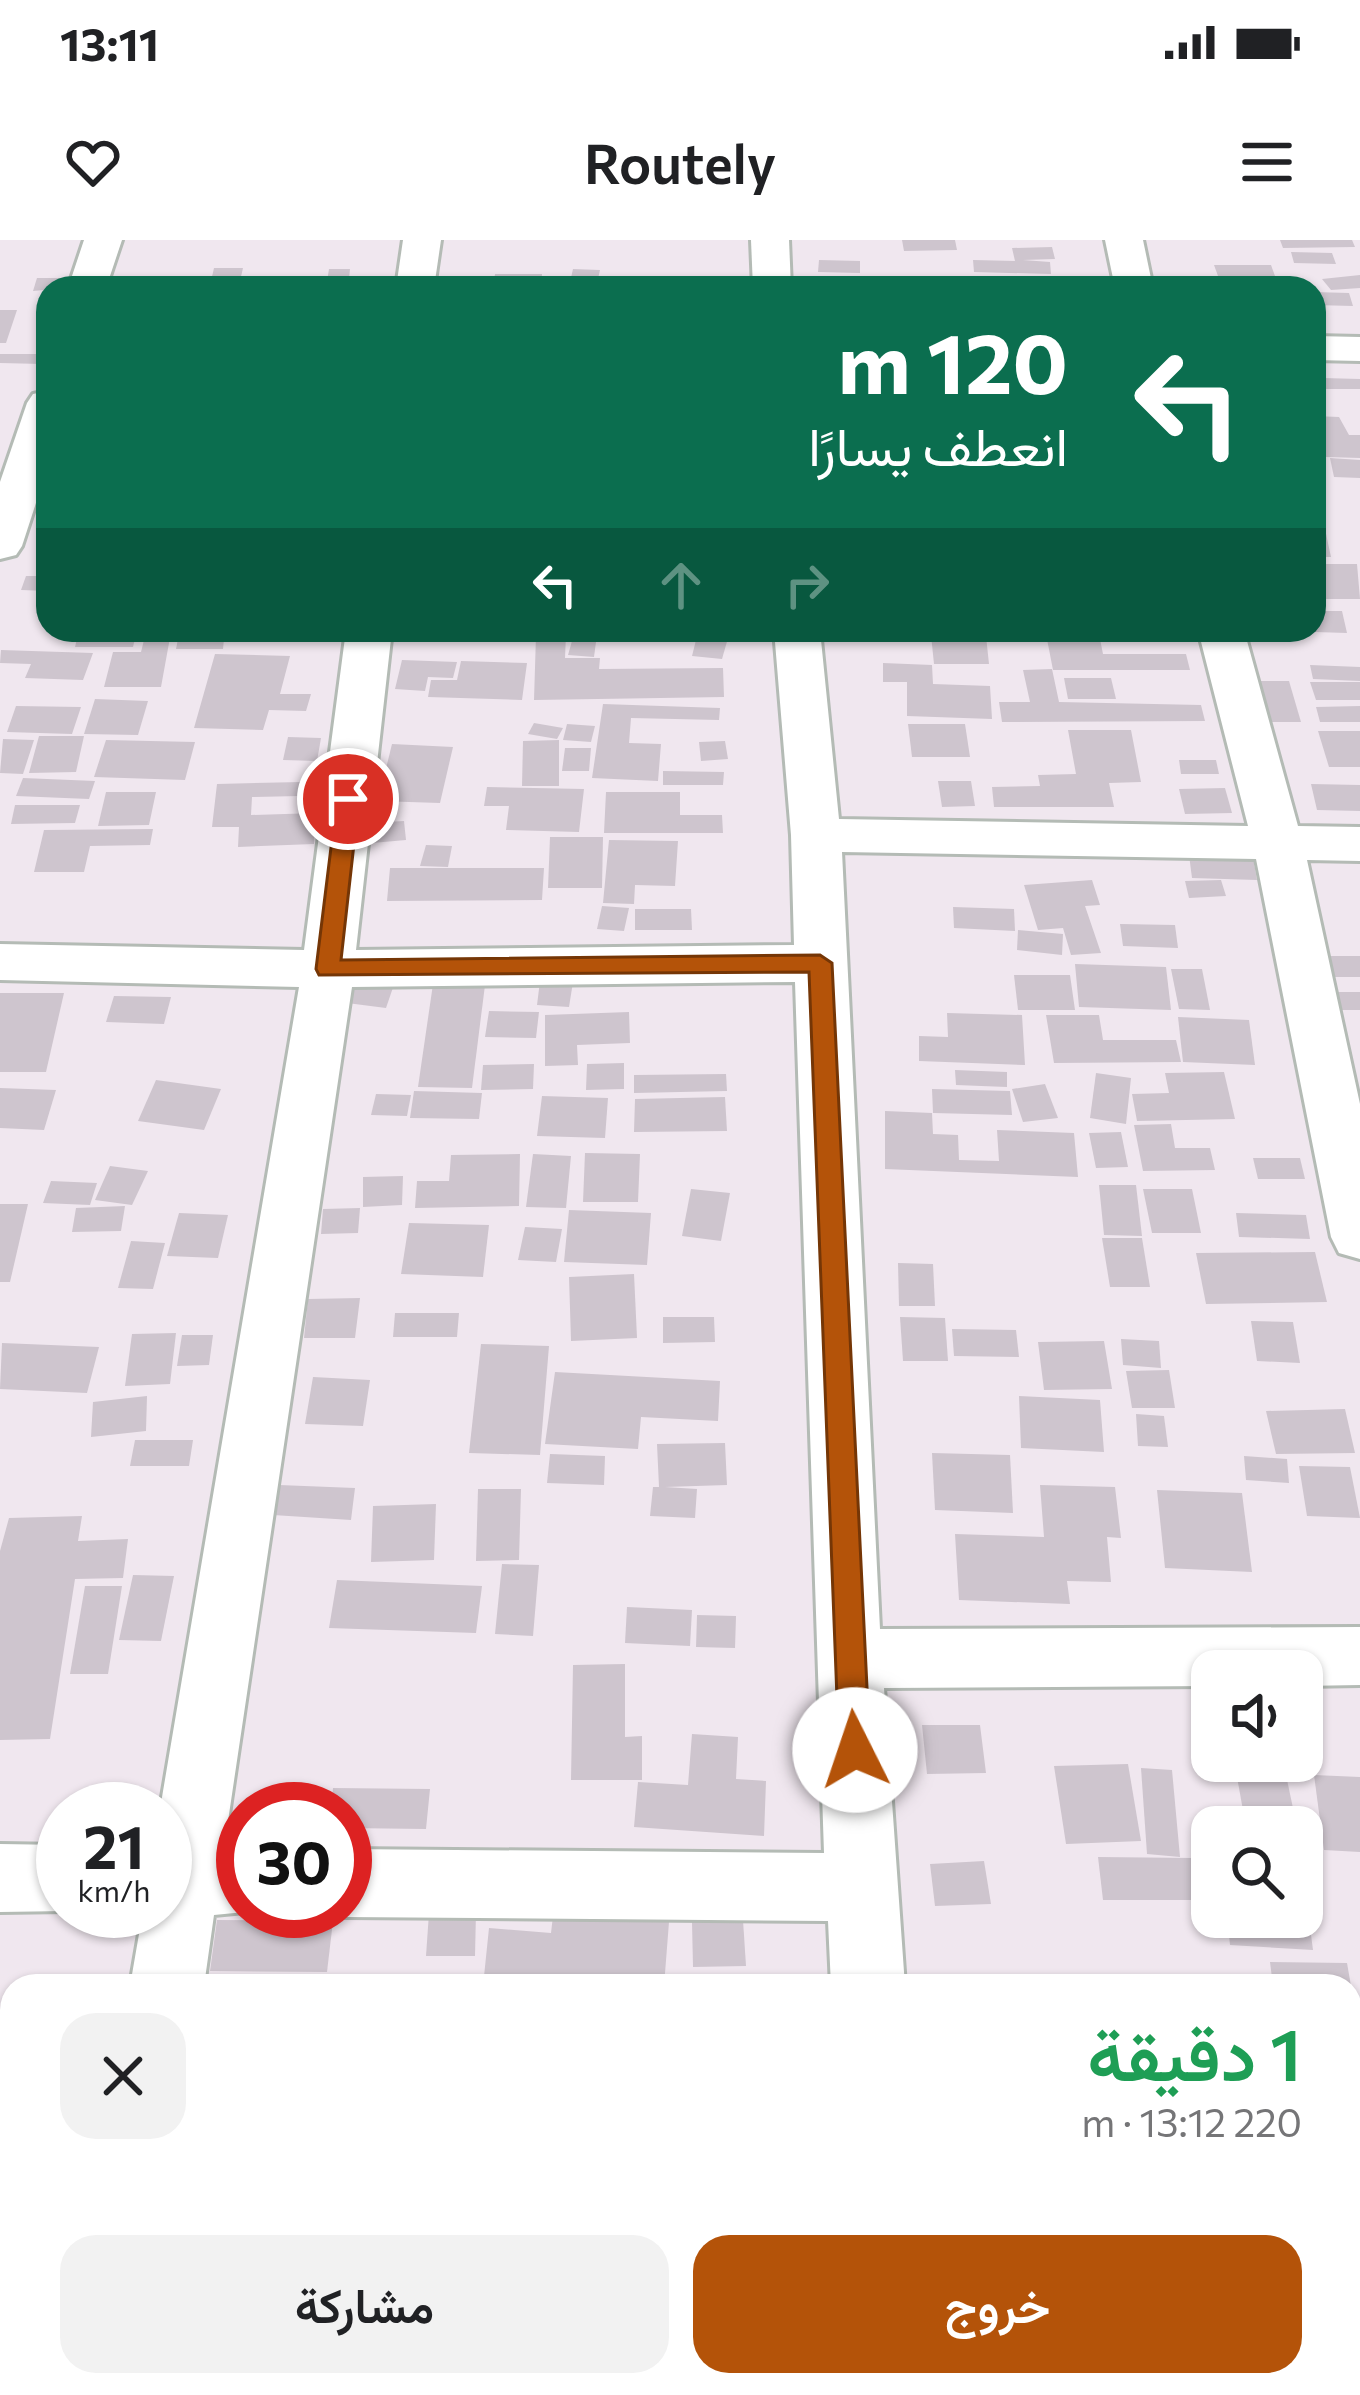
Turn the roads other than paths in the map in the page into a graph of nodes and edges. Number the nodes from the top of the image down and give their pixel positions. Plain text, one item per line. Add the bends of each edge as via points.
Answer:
1 (103, 240) edge
2 (422, 240) edge
3 (770, 240) edge
4 (1124, 240) edge
5 (91, 276) edge
6 (417, 276) edge
7 (772, 276) edge
8 (1132, 276) edge
9 (1326, 349) edge
10 (1360, 349) edge
11 (36, 412) edge
12 (0, 415) edge
13 (36, 443) edge
14 (0, 546) edge
15 (367, 642) edge
16 (798, 642) edge
17 (1224, 642) edge
18 (816, 835) junction
19 (1278, 844) junction
20 (1360, 844) edge
21 (0, 962) edge
22 (820, 963) junction
23 (328, 969) junction
24 (1360, 1237) edge
25 (1360, 1656) edge
26 (848, 1659) junction
27 (0, 1878) edge
28 (36, 1879) edge
29 (197, 1881) edge
30 (372, 1883) edge
31 (865, 1888) junction
32 (170, 1974) edge
33 (868, 1974) edge

1 - 5 street
2 - 6 street
3 - 7 street
4 - 8 street
9 - 10 street
11 - 12 street
13 - 14 street
15 - 23 street
16 - 18 street
17 - 19 street
18 - 19 street
18 - 22 street
19 - 20 street
19 - 24 street
21 - 23 street
22 - 23 street
22 - 26 street
23 - 29 street
25 - 26 street
26 - 31 street
27 - 28 street
29 - 32 street
30 - 31 street
31 - 33 street

